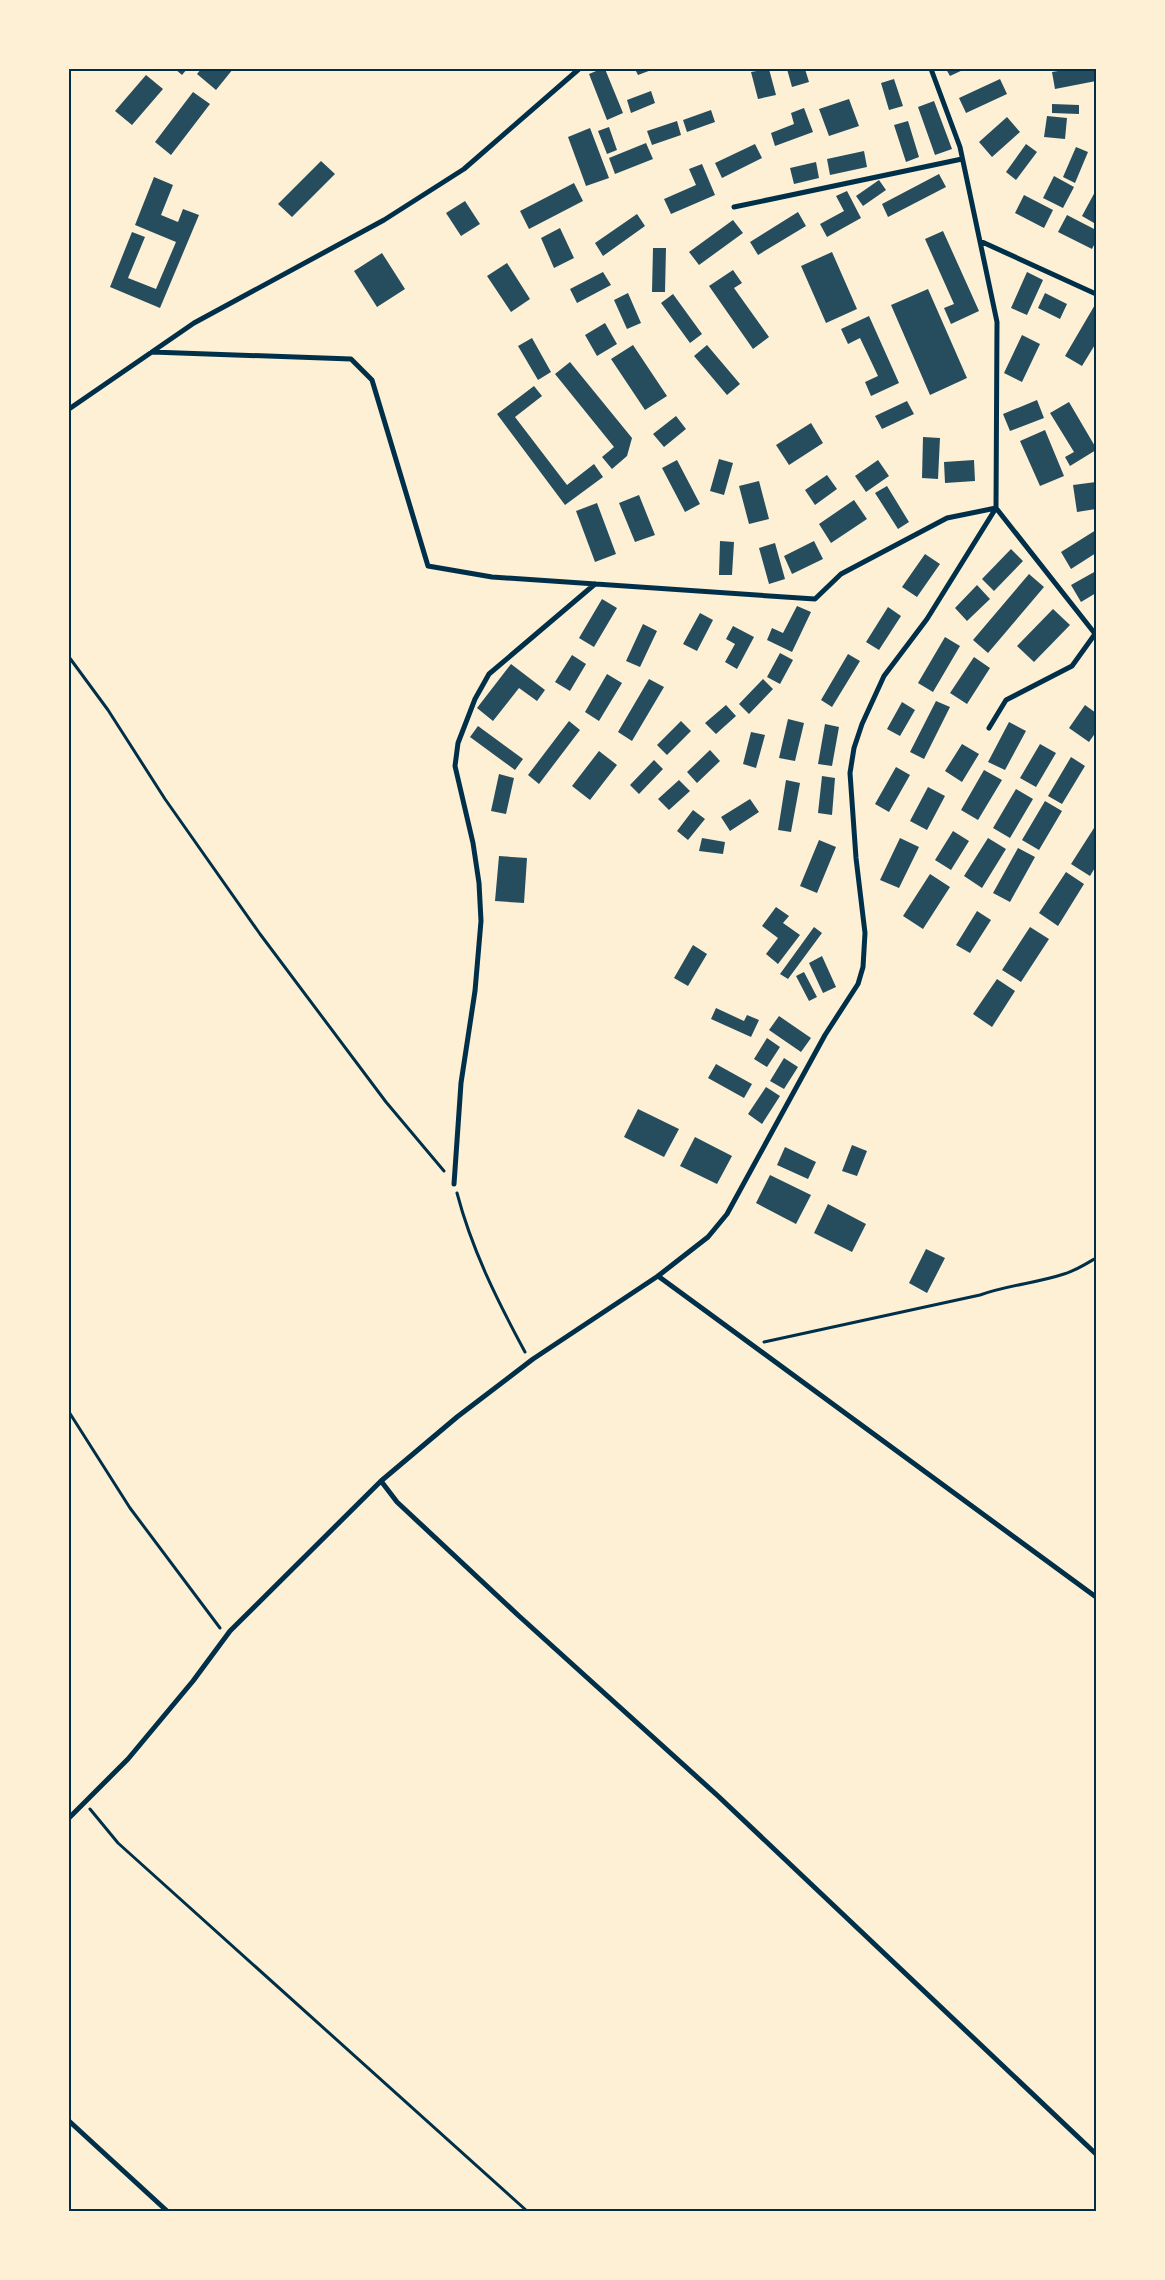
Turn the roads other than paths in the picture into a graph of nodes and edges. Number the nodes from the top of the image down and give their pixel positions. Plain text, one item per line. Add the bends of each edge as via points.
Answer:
1 (579, 69) edge
2 (931, 69) edge
3 (962, 158) junction
4 (734, 207) dead end
5 (980, 241) junction
6 (1096, 294) edge
7 (152, 352) junction
8 (69, 408) edge
9 (996, 508) junction
10 (596, 584) junction
11 (1096, 634) edge
12 (989, 728) dead end
13 (454, 1184) road end
14 (658, 1276) junction
15 (381, 1482) junction
16 (1096, 1597) edge
17 (69, 1818) edge
18 (69, 2121) edge
19 (1096, 2154) edge
20 (167, 2211) edge

1 - 7 street via 464,170 384,220 194,324
2 - 3 street
3 - 4 street
3 - 5 street
5 - 6 street
5 - 9 street via 997,322
7 - 8 street
7 - 10 street via 351,359 372,380 428,566 492,577
9 - 10 street via 947,518 841,574 815,599
9 - 11 street
9 - 14 street via 927,619 884,676 854,748 850,773 858,881 866,933 858,984 825,1035 727,1214 708,1237
10 - 13 street via 488,674 458,743 455,766 480,882 481,921 475,991 461,1083
11 - 12 street via 1072,666 1006,700
14 - 15 street via 530,1362
14 - 16 street
15 - 17 street via 226,1636 128,1760
15 - 19 street via 397,1502 504,1603 718,1796
18 - 20 street

